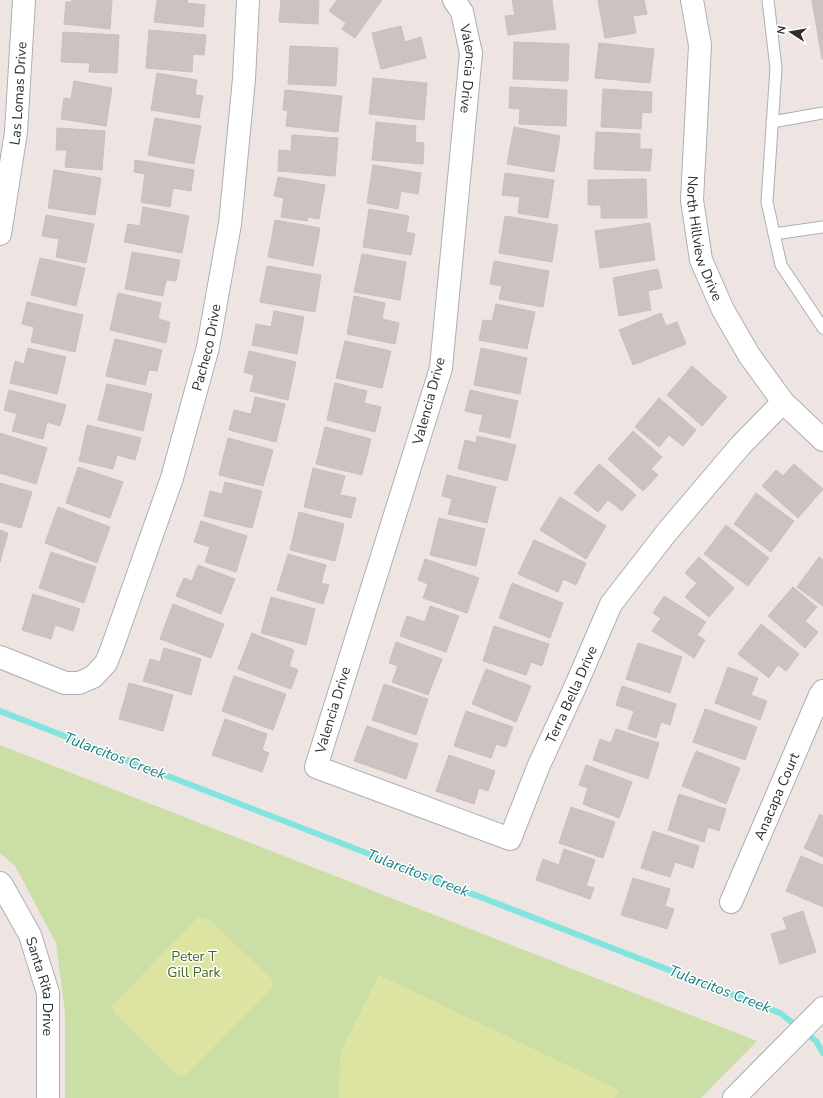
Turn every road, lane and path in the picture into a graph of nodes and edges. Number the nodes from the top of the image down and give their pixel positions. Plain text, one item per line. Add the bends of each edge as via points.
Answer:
1 (24, 0) edge
2 (248, 0) edge
3 (454, 0) edge
4 (692, 0) edge
5 (768, 0) edge
6 (823, 113) edge
7 (772, 122) junction
8 (823, 227) edge
9 (0, 234) edge
10 (774, 234) junction
11 (823, 328) edge
12 (783, 402) junction
13 (823, 440) edge
14 (0, 657) edge
15 (823, 691) edge
16 (316, 767) joint
17 (1, 885) edge
18 (731, 902) dead end
19 (820, 1011) edge
20 (48, 1098) edge
21 (734, 1098) edge

1 - 9 street, Las Lomas Drive via 16,132
2 - 14 street, Pacheco Drive via 244,78 230,224 208,347 172,478 112,648 106,663 93,677 79,683 65,683
3 - 16 street, Valencia Drive via 462,12 471,53 441,368
4 - 12 street, North Hillview Drive via 700,45 692,200 701,260 723,310 749,355
5 - 7 lane via 776,68
6 - 7 lane
7 - 10 lane via 767,202
8 - 10 lane
10 - 11 lane via 782,265
12 - 13 street, North Hillview Drive
12 - 16 street, Terra Bella Drive via 741,445 667,532 611,604 539,765 510,839
15 - 18 street, Anacapa Court
17 - 20 street, Santa Rita Drive via 30,935 48,993
19 - 21 street

